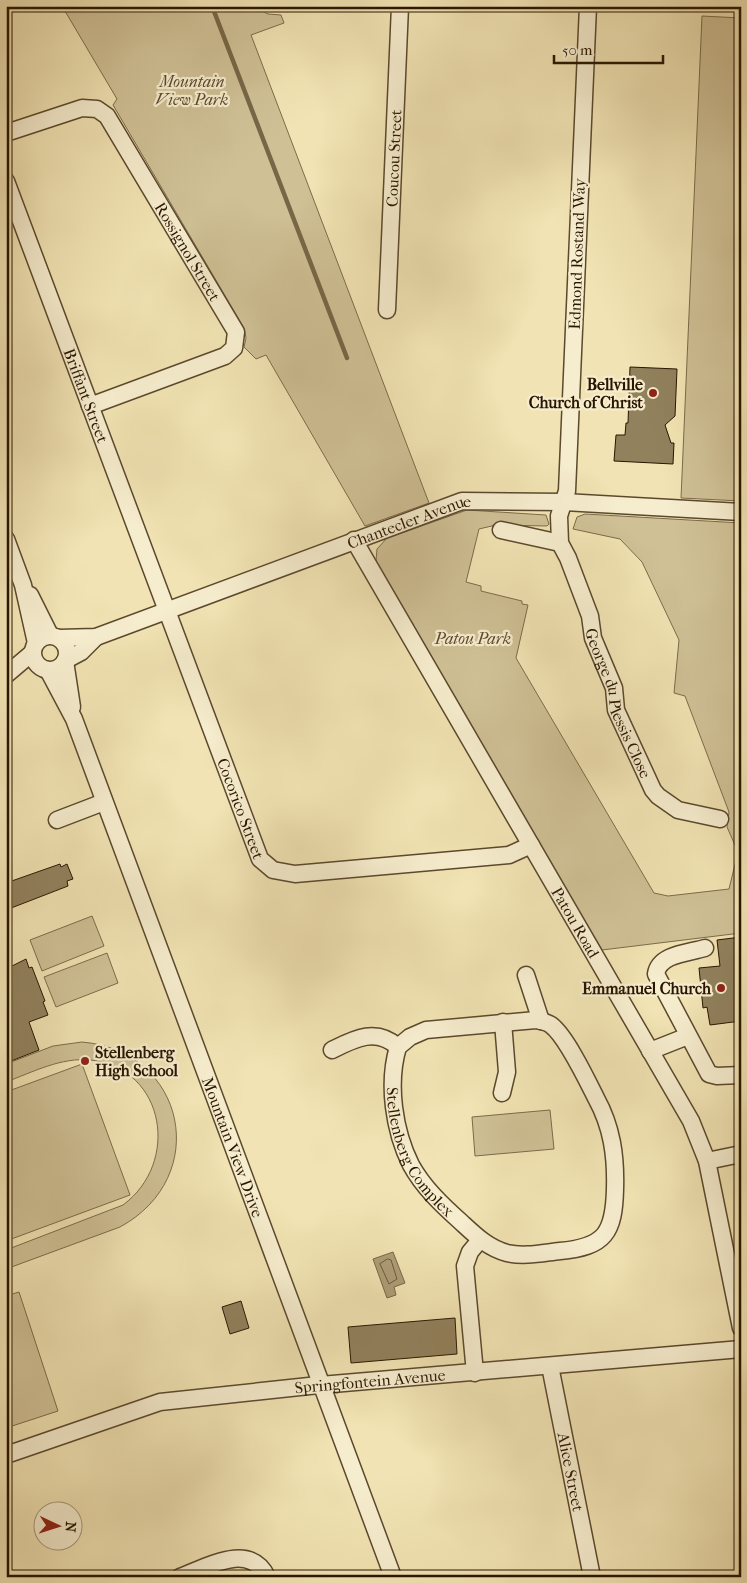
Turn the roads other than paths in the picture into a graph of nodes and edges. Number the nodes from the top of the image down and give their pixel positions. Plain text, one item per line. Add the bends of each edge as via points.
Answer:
1 (400, 6) edge
2 (588, 6) edge
3 (6, 133) edge
4 (6, 181) edge
5 (387, 310) dead end
6 (90, 406) junction
7 (564, 502) junction
8 (741, 512) edge
9 (501, 530) dead end
10 (6, 539) edge
11 (354, 540) junction
12 (560, 543) junction
13 (166, 610) junction
14 (96, 637) junction
15 (44, 642) junction
16 (66, 660) junction
17 (45, 669) junction
18 (8, 673) edge
19 (74, 719) junction
20 (104, 802) junction
21 (720, 819) dead end
22 (57, 820) dead end
23 (531, 845) junction
24 (704, 948) dead end
25 (526, 975) dead end
26 (542, 1021) junction
27 (503, 1022) junction
28 (688, 1036) junction
29 (398, 1047) junction
30 (332, 1050) dead end
31 (650, 1051) junction
32 (741, 1075) edge
33 (502, 1093) dead end
34 (741, 1154) edge
35 (707, 1161) junction
36 (480, 1240) junction
37 (741, 1328) edge
38 (741, 1349) edge
39 (550, 1366) junction
40 (475, 1373) junction
41 (322, 1386) junction
42 (6, 1454) edge
43 (180, 1577) edge
44 (267, 1577) edge
45 (393, 1577) edge
46 (592, 1577) edge

1 - 5 street, Coucou Street
2 - 7 street, Edmond Rostand Way
3 - 6 street, Rossignol Street via 82,108 97,110 107,116 236,332 236,342 225,356
4 - 6 street, Briffant Street
6 - 13 street, Briffant Street
7 - 8 street, Chantecler Avenue
7 - 11 street, Chantecler Avenue via 462,501
7 - 12 street, George du Plessis Close via 559,516
9 - 12 street
10 - 15 street via 23,585 40,611
11 - 13 street, Chantecler Avenue
11 - 23 street, Patou Road
12 - 21 street, George du Plessis Close via 590,616 593,638 614,688 616,710 653,790 678,810
13 - 14 street, Chantecler Avenue
13 - 23 street, Cocorico Street via 256,851 273,870 295,874 509,855
14 - 15 street, Chantecler Avenue
14 - 16 street, Chantecler Avenue via 81,652
15 - 16 street, Mountain View Drive via 66,645
15 - 17 street, Mountain View Drive via 37,665
15 - 18 street
16 - 17 street, Chantecler Avenue via 60,667
16 - 19 street, Mountain View Drive
17 - 18 street
17 - 19 street, Mountain View Drive
19 - 20 street, Mountain View Drive
20 - 22 street
20 - 41 street, Mountain View Drive
23 - 31 street, Patou Road
24 - 28 street via 662,960 657,967 656,974
25 - 26 street
26 - 27 street
26 - 36 street, Stellenberg Complex via 555,1029 606,1116 613,1138 616,1173 613,1222 597,1242 575,1250 522,1255 502,1251
27 - 29 street via 426,1030
27 - 33 street via 507,1072
28 - 31 street
28 - 32 street via 709,1074
29 - 30 street via 382,1037 368,1035
29 - 36 street, Stellenberg Complex via 393,1075 394,1102 411,1165 440,1203
31 - 35 street, Patou Road via 691,1121
34 - 35 street
35 - 37 street, Patou Road
36 - 40 street via 470,1252 466,1266
38 - 39 street, Springfontein Avenue
39 - 40 street, Springfontein Avenue
39 - 46 street, Alice Street
40 - 41 street, Springfontein Avenue
41 - 42 street, Springfontein Avenue via 149,1404
41 - 45 street, Mountain View Drive
43 - 44 street via 237,1557 255,1562

